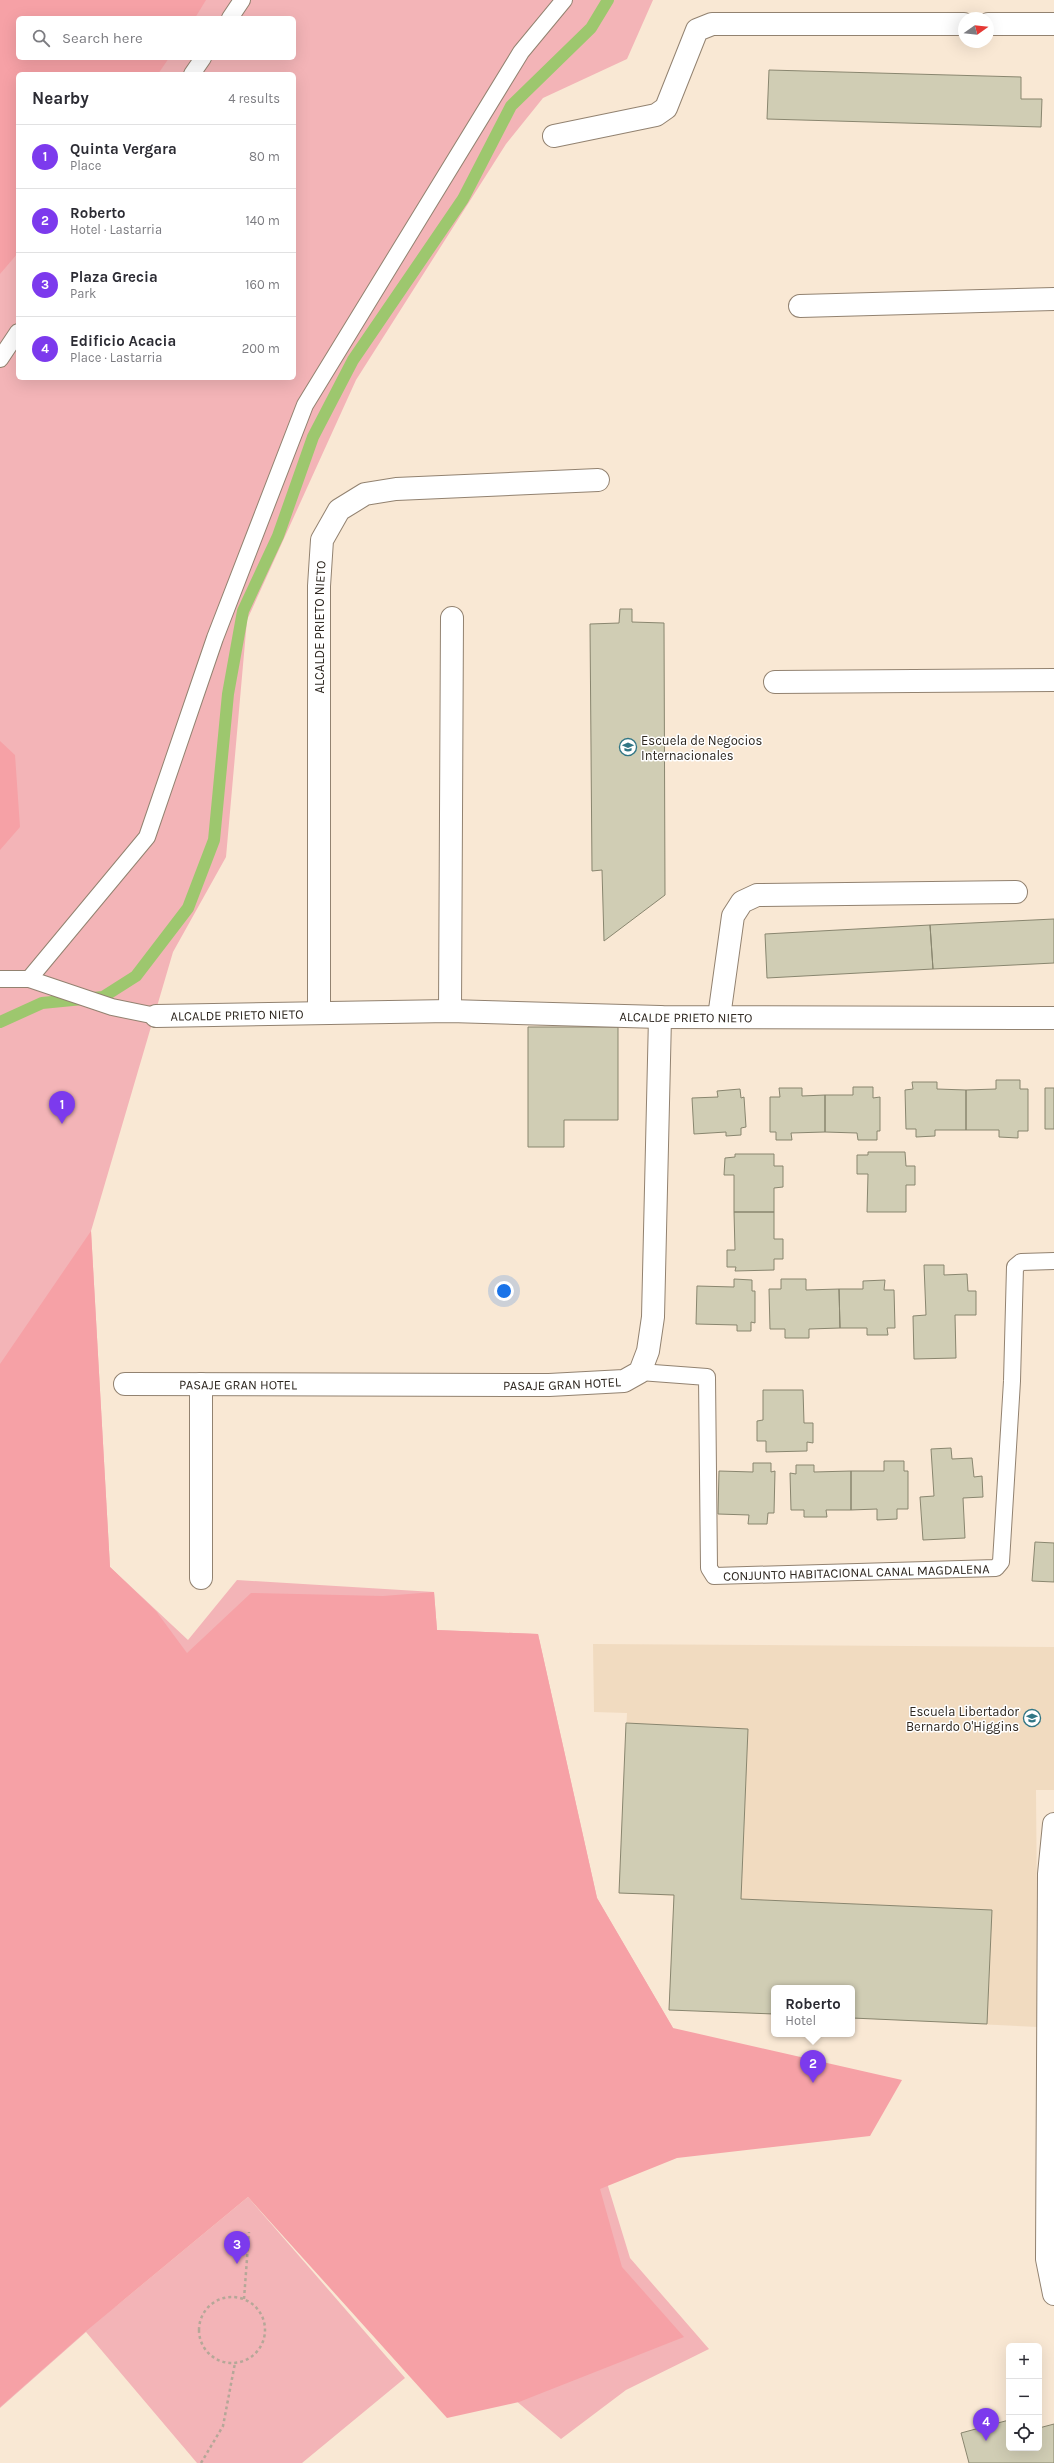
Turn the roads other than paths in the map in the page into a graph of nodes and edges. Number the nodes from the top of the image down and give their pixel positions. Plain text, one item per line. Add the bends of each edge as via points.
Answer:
1 (242, 0) edge
2 (564, 0) edge
3 (231, 16) edge
4 (958, 24) edge
5 (994, 24) edge
6 (1054, 24) edge
7 (202, 60) edge
8 (193, 72) edge
9 (554, 136) dead end
10 (1054, 299) edge
11 (800, 306) dead end
12 (16, 335) edge
13 (0, 358) edge
14 (598, 480) dead end
15 (452, 618) dead end
16 (1054, 680) edge
17 (775, 682) dead end
18 (1016, 892) dead end
19 (0, 979) edge
20 (29, 979) junction
21 (319, 1012) junction
22 (450, 1012) junction
23 (156, 1016) joint
24 (660, 1017) junction
25 (719, 1017) junction
26 (1054, 1018) edge
27 (1054, 1261) edge
28 (640, 1372) junction
29 (125, 1384) dead end
30 (201, 1384) junction
31 (201, 1578) dead end
32 (1054, 1824) edge
33 (1054, 2294) edge

1 - 3 lane
2 - 20 lane via 521,52 305,405 215,638 147,837
4 - 9 street via 712,24 697,30 666,108 661,112
5 - 6 street
7 - 8 lane
10 - 11 street
12 - 13 lane
14 - 21 street, ALCALDE PRIETO NIETO via 396,489 365,494 339,510 322,540 319,586
15 - 22 street
16 - 17 street
18 - 25 street via 757,896 742,902 733,916
19 - 20 lane
20 - 23 lane via 112,1008
21 - 22 street, ALCALDE PRIETO NIETO
21 - 23 street, ALCALDE PRIETO NIETO
22 - 24 street, ALCALDE PRIETO NIETO
24 - 25 street, ALCALDE PRIETO NIETO
24 - 28 street, PASAJE GRAN HOTEL via 653,1317 648,1351
25 - 26 street, ALCALDE PRIETO NIETO
27 - 28 lane, CONJUNTO HABITACIONAL CANAL MAGDALENA via 1021,1262 1016,1267 1001,1562 996,1568 714,1576 709,1568 707,1377
28 - 30 street, PASAJE GRAN HOTEL via 624,1381 549,1385
29 - 30 street, PASAJE GRAN HOTEL
30 - 31 street
32 - 33 street via 1049,1874 1047,2252

